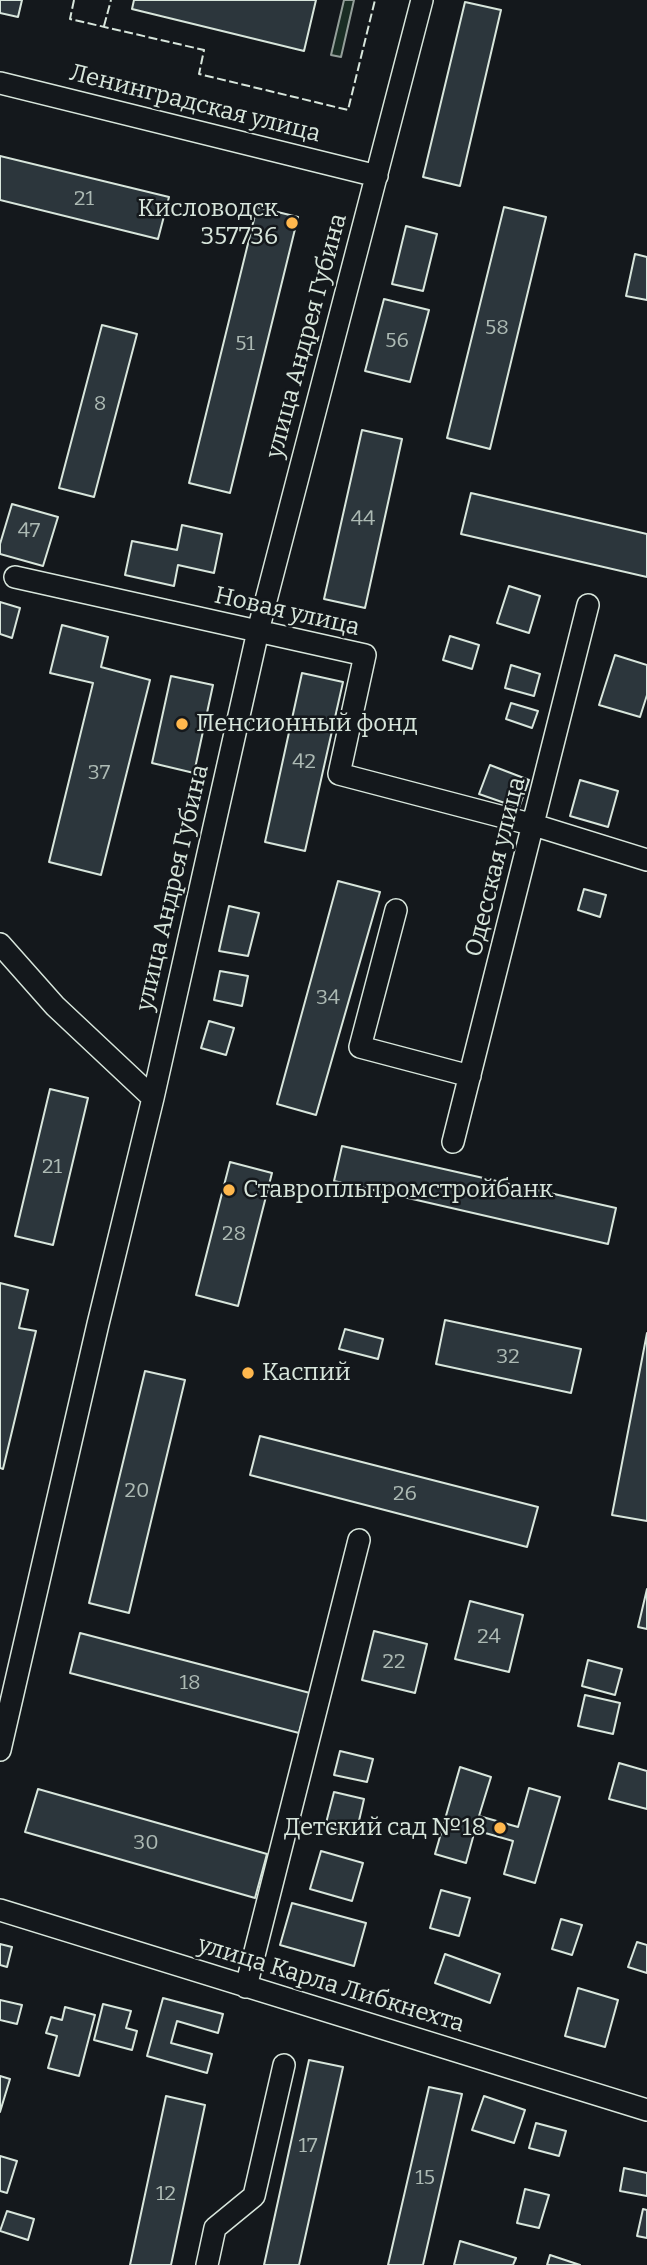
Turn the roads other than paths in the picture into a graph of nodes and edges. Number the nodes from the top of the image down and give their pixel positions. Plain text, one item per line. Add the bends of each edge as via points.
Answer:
1 (422, 0) edge
2 (0, 83) edge
3 (377, 176) junction
4 (15, 576) dead end
5 (587, 605) dead end
6 (258, 631) junction
7 (534, 825) junction
8 (647, 860) edge
9 (396, 909) dead end
10 (0, 944) edge
11 (470, 1076) junction
12 (153, 1098) junction
13 (453, 1142) dead end
14 (359, 1540) dead end
15 (0, 1750) edge
16 (0, 1910) edge
17 (246, 1987) junction
18 (284, 2065) dead end
19 (647, 2110) edge
20 (207, 2265) edge

1 - 3 street, улица Андрея Губина
2 - 3 street, Ленинградская улица
3 - 6 street, улица Андрея Губина
4 - 6 street, Новая улица
5 - 7 street, Одесская улица
6 - 7 street, Новая улица via 365,655 339,774
6 - 12 street, улица Андрея Губина
7 - 8 street, Новая улица
7 - 11 street, Одесская улица
9 - 11 street via 360,1047
10 - 12 street via 55,1006
11 - 13 street, Одесская улица
12 - 15 street, улица Андрея Губина
14 - 17 street
16 - 17 street, улица Карла Либкнехта
17 - 19 street, улица Карла Либкнехта
18 - 20 street via 254,2196 215,2228

